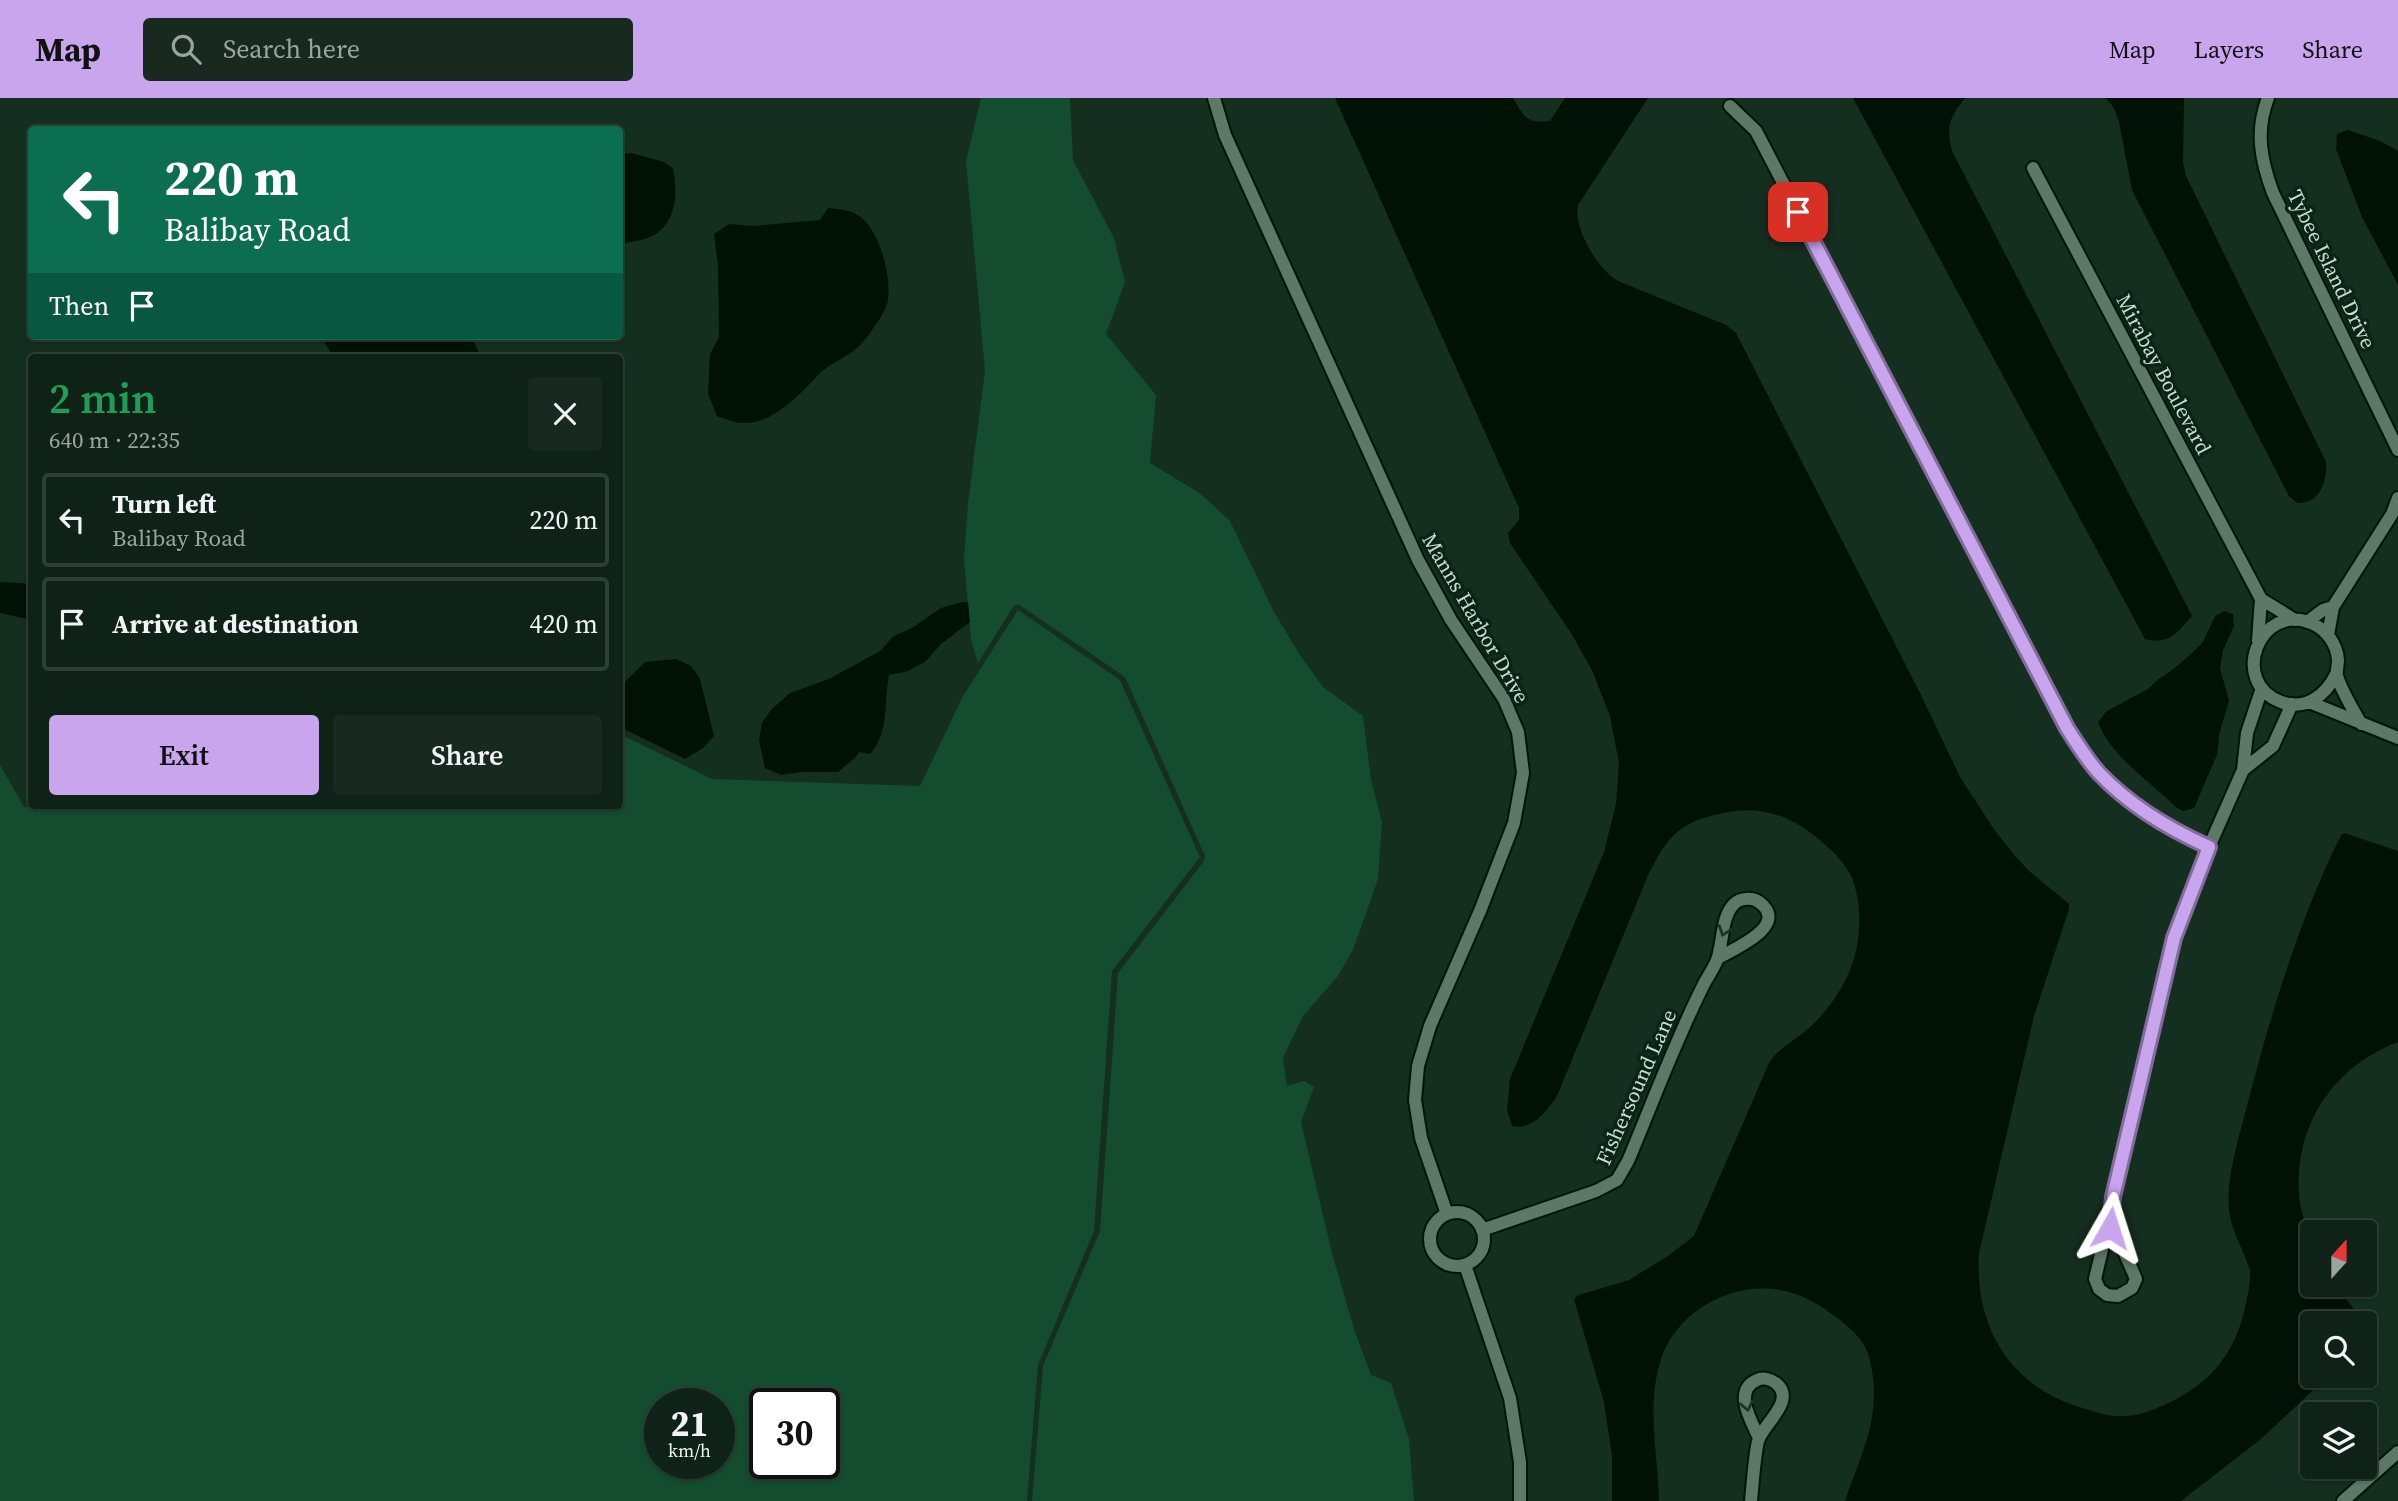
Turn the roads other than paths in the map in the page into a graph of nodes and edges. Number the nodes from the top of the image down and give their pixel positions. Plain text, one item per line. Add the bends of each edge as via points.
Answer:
1 (1214, 98) edge
2 (2268, 98) edge
3 (1730, 106) dead end
4 (2033, 168) dead end
5 (2398, 450) edge
6 (2398, 498) edge
7 (2261, 599) junction
8 (2333, 607) junction
9 (2301, 621) junction
10 (2328, 635) junction
11 (2259, 641) junction
12 (2336, 674) junction
13 (2262, 688) junction
14 (2309, 702) junction
15 (2292, 704) junction
16 (2361, 724) junction
17 (2398, 738) edge
18 (2246, 739) junction
19 (2270, 748) junction
20 (2243, 770) junction
21 (2209, 847) junction
22 (1718, 958) junction
23 (1447, 1214) junction
24 (2110, 1228) junction
25 (1482, 1230) junction
26 (1465, 1265) junction
27 (1759, 1438) dead end
28 (2398, 1452) edge
29 (1520, 1501) edge
30 (1751, 1501) edge
31 (2343, 1501) edge

1 - 23 street, Manns Harbor Drive via 1225,135 1418,560 1451,620 1504,699 1517,732 1523,773 1514,823 1430,1026 1418,1066 1415,1100 1421,1139
2 - 5 street, Tybee Island Drive via 2260,134 2264,170
3 - 21 street via 1756,131 2067,728 2099,774 2132,803
4 - 7 street, Mirabay Boulevard
6 - 8 street
7 - 9 street
7 - 11 street
8 - 9 street
8 - 10 street
9 - 10 street
9 - 11 street via 2280,623
10 - 12 street via 2338,660
11 - 13 street via 2253,665
12 - 14 street via 2321,696
12 - 16 street
13 - 15 street
13 - 18 street
14 - 15 street
14 - 16 street
15 - 19 street
16 - 17 street
18 - 19 street
18 - 20 street
19 - 20 street
20 - 21 street
21 - 24 street via 2174,938 2113,1197
22 -> 22 street, Fishersound Lane via 1763,932 1768,922 1758,900 1748,898 1732,906
22 - 25 street, Fishersound Lane via 1617,1180
23 - 25 street via 1472,1217
23 - 26 street via 1434,1226 1430,1244 1439,1259
24 - 24 street via 2095,1279 2107,1295 2118,1296 2127,1293 2136,1279
25 - 26 street via 1483,1247
26 - 29 street via 1510,1398 1520,1462
27 - 30 street
28 - 31 street

